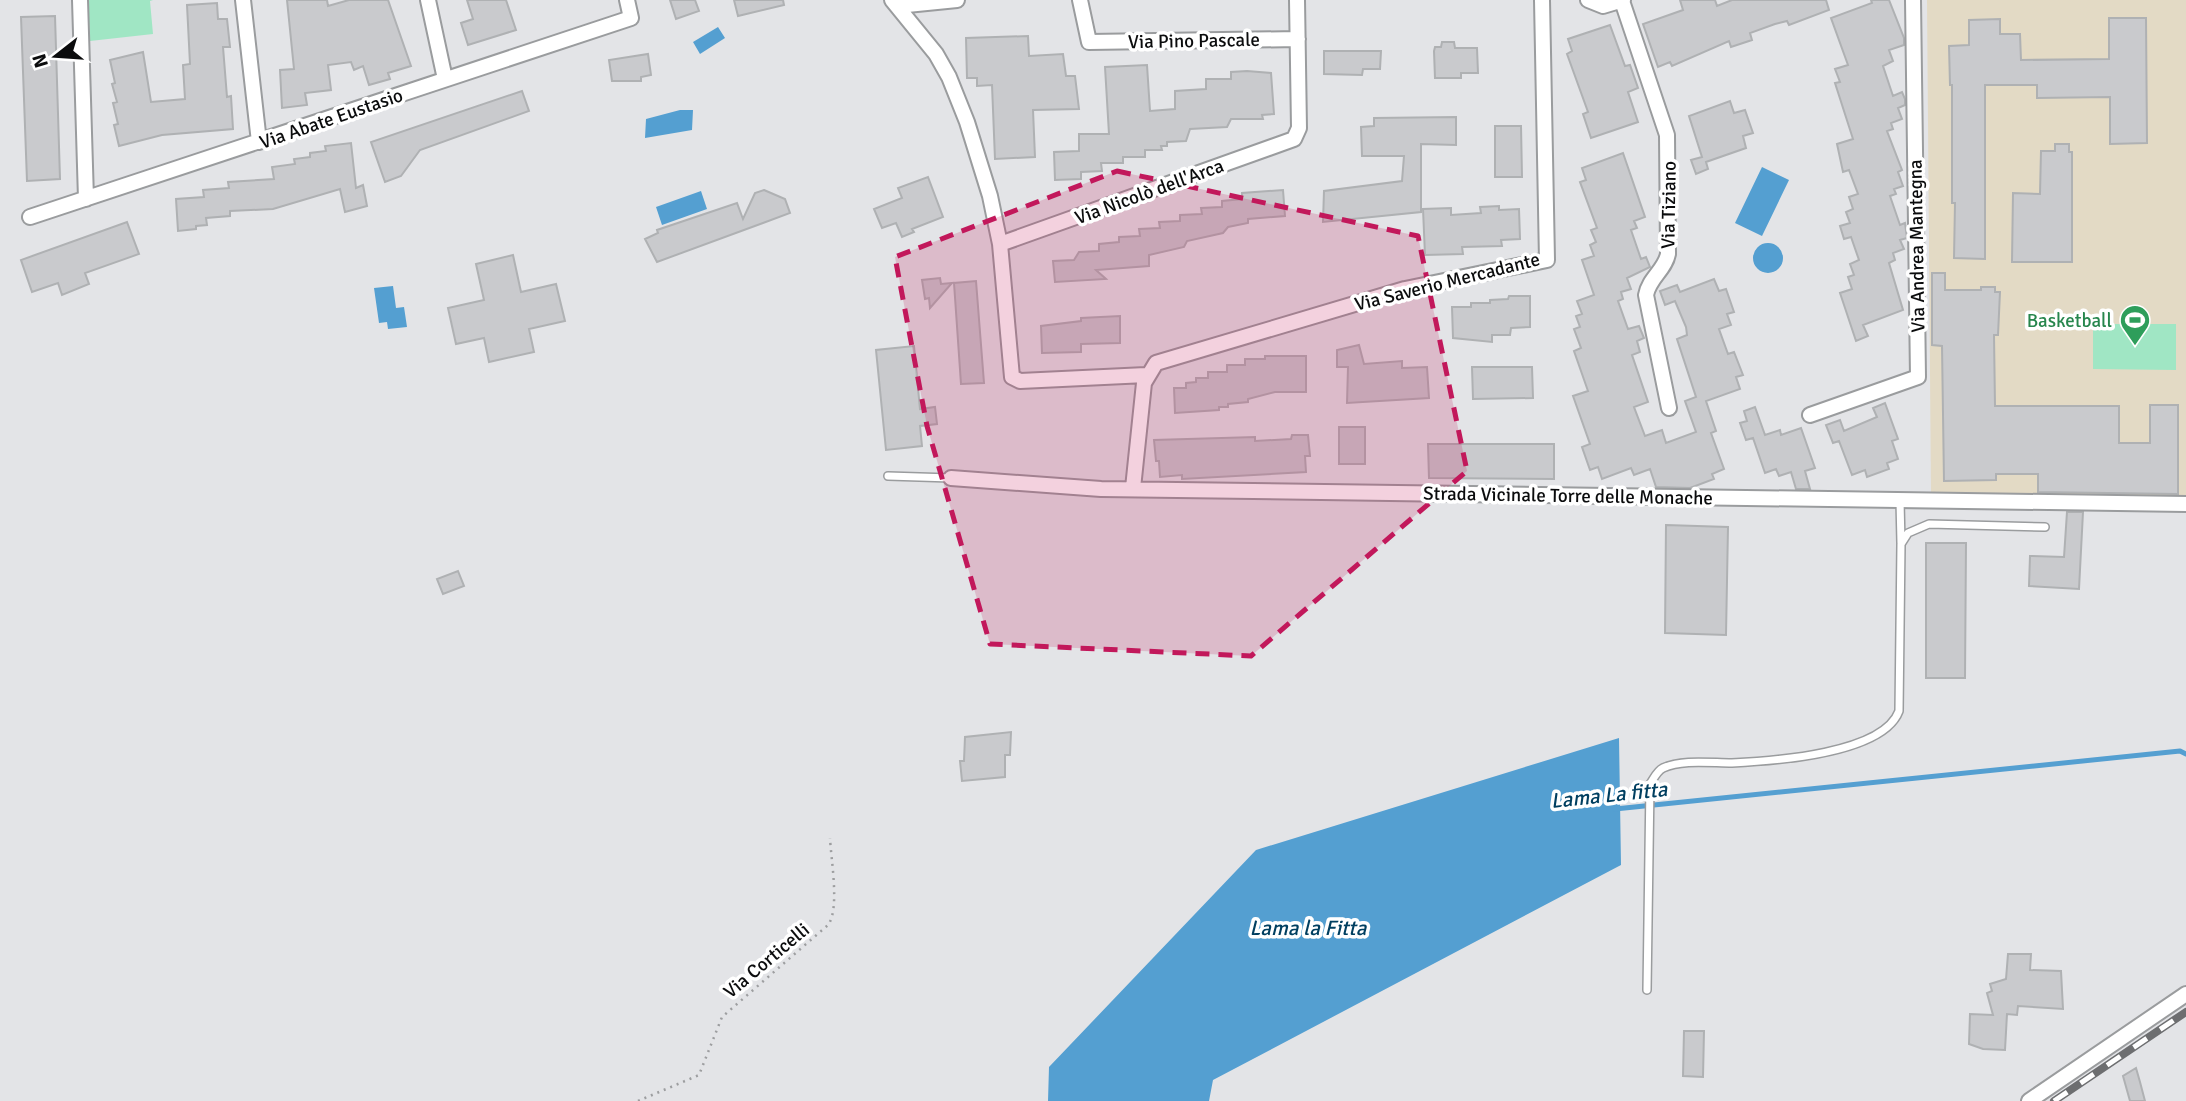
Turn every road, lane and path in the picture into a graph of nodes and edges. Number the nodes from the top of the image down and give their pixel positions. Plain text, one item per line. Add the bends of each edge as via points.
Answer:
1 (80, 0) edge
2 (243, 0) edge
3 (428, 0) edge
4 (627, 0) edge
5 (957, 0) edge
6 (1080, 0) edge
7 (1297, 0) edge
8 (1542, 0) edge
9 (1587, 0) edge
10 (1623, 0) edge
11 (1913, 0) edge
12 (895, 3) edge
13 (1298, 39) junction
14 (445, 79) junction
15 (259, 142) junction
16 (86, 199) junction
17 (30, 217) dead end
18 (1000, 244) junction
19 (1146, 375) junction
20 (1669, 408) dead end
21 (1810, 415) dead end
22 (888, 476) dead end
23 (951, 478) joint
24 (1133, 488) junction
25 (1900, 502) junction
26 (2186, 504) edge
27 (2045, 527) dead end
28 (1901, 544) junction
29 (830, 838) dead end
30 (1647, 990) dead end
31 (2186, 994) edge
32 (638, 1101) edge
33 (2029, 1101) edge

1 - 16 street
2 - 15 street
3 - 14 street
4 - 14 street, Via Abate Eustasio via 631,18
5 - 12 street
6 - 13 street, Via Pino Pascale via 1089,42
7 - 13 street
8 - 19 street, Via Saverio Mercadante via 1547,260 1394,292 1163,360
9 - 10 street via 1603,6
10 - 20 street, Via Tiziano via 1668,146 1668,254 1646,295
11 - 21 street, Via Andrea Mantegna via 1918,377
12 - 18 street via 949,77 986,184
13 - 18 street, Via Nicolò dell'Arca via 1297,136 1290,141
14 - 15 street, Via Abate Eustasio
15 - 16 street, Via Abate Eustasio
16 - 17 street, Via Abate Eustasio
18 - 19 street, Via Saverio Mercadante via 1010,372 1015,380
19 - 24 street
22 - 23 lane
23 - 24 street, Strada Vicinale Torre delle Monache
24 - 25 street, Strada Vicinale Torre delle Monache
25 - 26 street, Strada Vicinale Torre delle Monache
25 - 28 lane
27 - 28 lane via 1929,524 1908,533
28 - 30 lane via 1900,694 1895,722 1857,744 1825,751 1659,769 1650,785
29 - 32 path, Via Corticelli via 833,918 722,1017 699,1075
31 - 33 street

